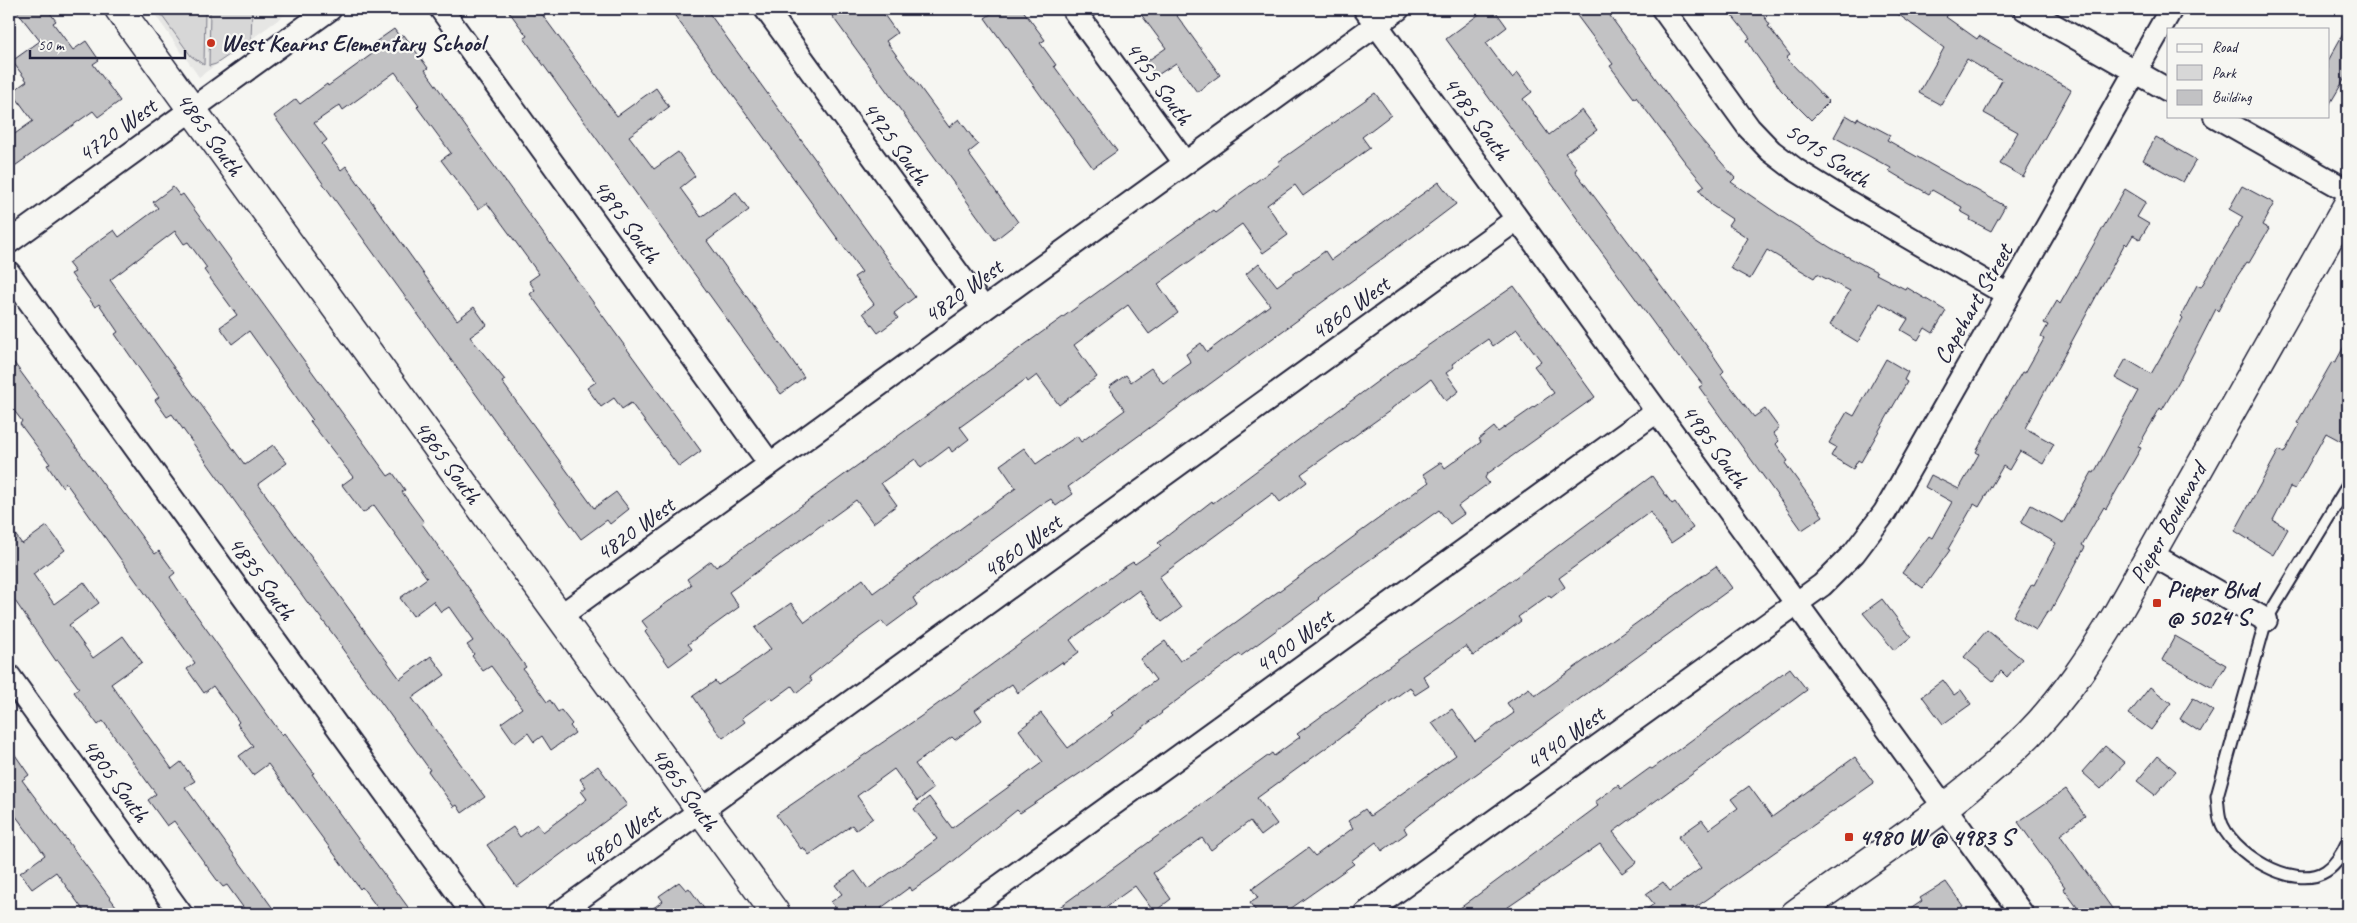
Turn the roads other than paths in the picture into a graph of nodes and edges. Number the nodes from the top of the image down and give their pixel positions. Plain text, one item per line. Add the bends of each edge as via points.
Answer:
1 (120, 9) edge
2 (330, 9) edge
3 (441, 9) edge
4 (766, 9) edge
5 (1073, 9) edge
6 (1398, 9) edge
7 (1663, 9) edge
8 (2025, 9) edge
9 (2171, 9) edge
10 (1371, 17) edge
11 (2135, 72) junction
12 (2167, 89) edge
13 (192, 109) junction
14 (2219, 118) edge
15 (1185, 163) junction
16 (2348, 191) edge
17 (2348, 204) edge
18 (1517, 219) junction
19 (9, 242) edge
20 (9, 273) edge
21 (2008, 295) junction
22 (984, 309) junction
23 (1657, 410) junction
24 (770, 464) junction
25 (2348, 485) edge
26 (2150, 554) junction
27 (1795, 604) junction
28 (560, 616) junction
29 (2266, 620) junction
30 (9, 676) edge
31 (1944, 806) junction
32 (701, 810) junction
33 (2348, 841) edge
34 (181, 914) edge
35 (473, 914) edge
36 (558, 914) edge
37 (776, 914) edge
38 (961, 914) edge
39 (1365, 914) edge
40 (1795, 914) edge
41 (2022, 914) edge

1 - 13 street, 4865 South
2 - 13 street, 4720 West
3 - 24 street, 4895 South
4 - 22 street, 4925 South
5 - 15 street, 4955 South
6 - 10 street, 4820 West
7 - 21 street, 5015 South via 1750,128 1771,151 1843,199
8 - 11 street
9 - 11 street, Capehart Street
10 - 15 street, 4820 West
10 - 18 street, 4985 South
11 - 12 street
11 - 21 street, Capehart Street
13 - 19 street, 4720 West
13 - 28 street, 4865 South
14 - 16 street
15 - 22 street, 4820 West
17 - 26 street, Pieper Boulevard
18 - 23 street, 4985 South
18 - 32 street, 4860 West
20 - 35 street, 4835 South
21 - 27 street, Capehart Street via 1885,512 1854,553 1822,585
22 - 24 street, 4820 West
23 - 27 street, 4985 South
23 - 38 street, 4900 West
24 - 28 street, 4820 West
25 - 29 lane
26 - 29 street
26 - 31 street, Pieper Boulevard via 2088,662 2056,704 2003,759
27 - 31 street, 4985 South
27 - 39 street, 4940 West
28 - 32 street, 4865 South
29 - 33 lane via 2217,796 2220,820 2236,846 2260,864 2301,878 2325,872 2340,857
30 - 34 street, 4805 South
31 - 40 street, Pieper Boulevard
31 - 41 street, 4985 South
32 - 36 street, 4860 West
32 - 37 street, 4865 South

